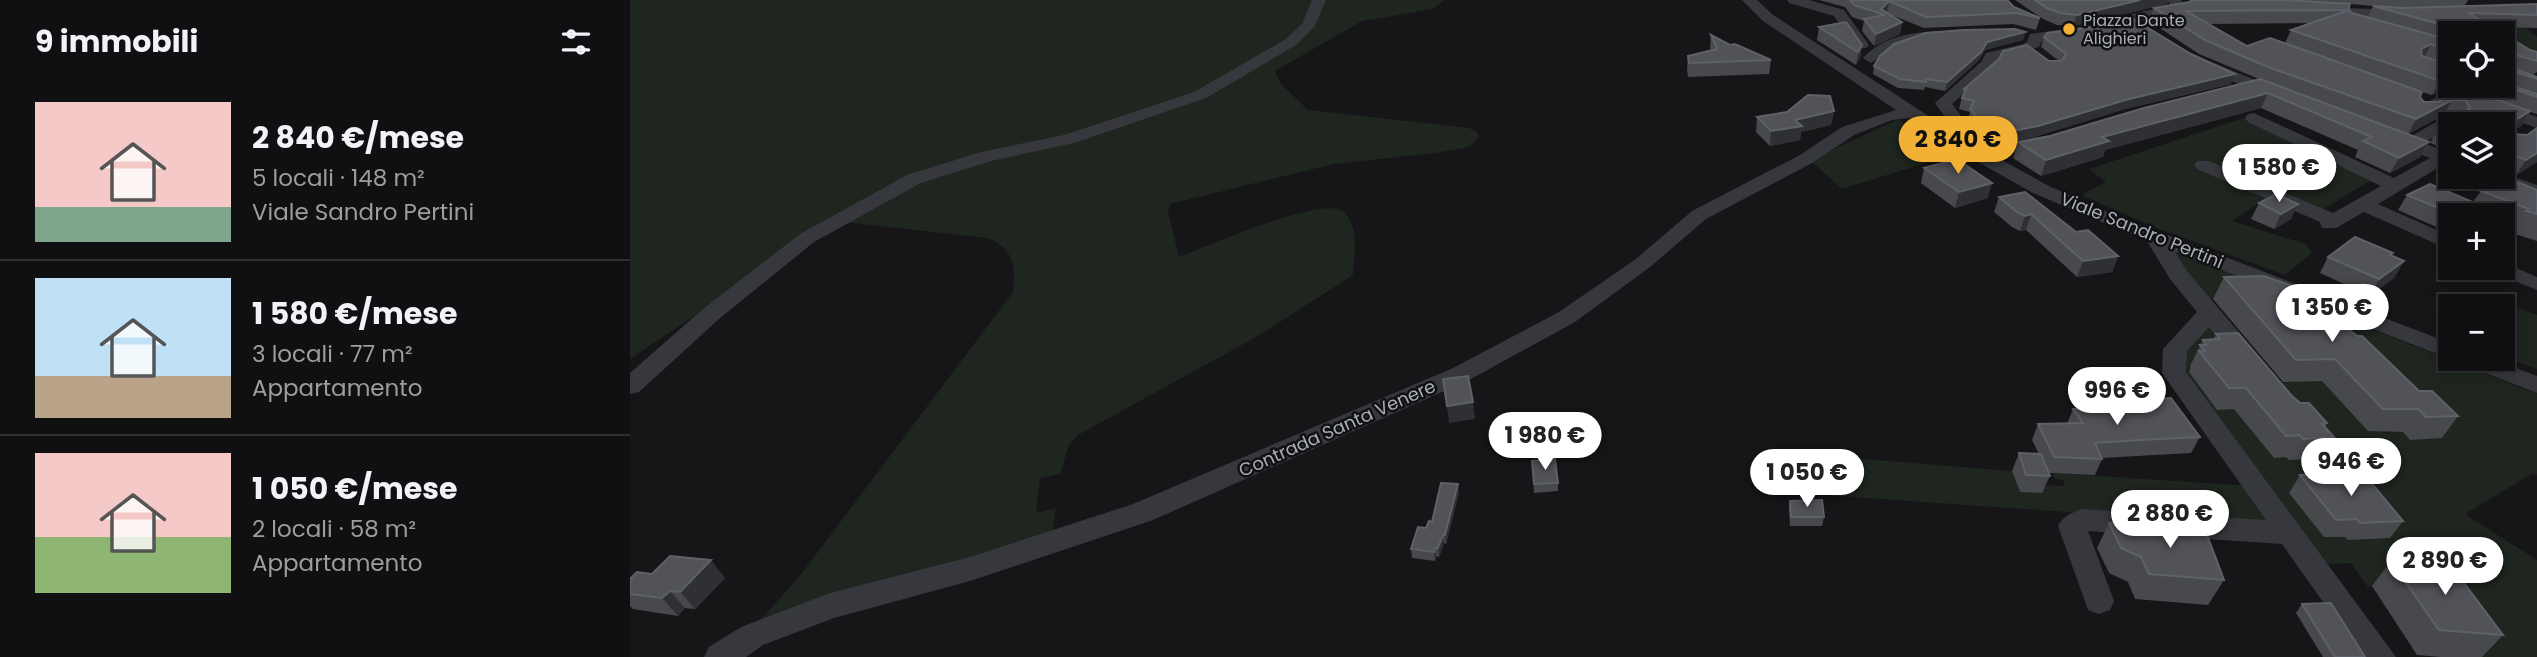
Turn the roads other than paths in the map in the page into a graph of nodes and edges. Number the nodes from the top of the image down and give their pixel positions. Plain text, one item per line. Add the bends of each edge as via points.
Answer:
1 (1318, 0) edge
2 (1749, 0) edge
3 (1794, 0) edge
4 (2184, 4) edge
5 (2388, 8) edge
6 (1845, 9) joint
7 (2416, 17) edge
8 (2131, 20) junction
9 (2036, 21) edge
10 (1898, 24) edge
11 (2147, 28) edge
12 (2378, 29) edge
13 (2061, 33) junction
14 (1925, 34) junction
15 (1959, 35) edge
16 (2193, 59) edge
17 (1864, 68) junction
18 (2255, 86) junction
19 (2224, 94) edge
20 (2408, 95) edge
21 (1949, 97) junction
22 (2515, 97) edge
23 (2293, 100) edge
24 (2526, 101) edge
25 (2427, 107) junction
26 (1912, 112) junction
27 (2438, 113) edge
28 (2254, 118) dead end
29 (2537, 125) edge
30 (2438, 130) edge
31 (2384, 135) edge
32 (2520, 137) edge
33 (2409, 144) junction
34 (2004, 152) dead end
35 (1975, 153) junction
36 (2438, 155) edge
37 (2438, 163) edge
38 (2203, 165) dead end
39 (2515, 182) edge
40 (2394, 185) junction
41 (2533, 186) edge
42 (2363, 204) junction
43 (2155, 237) junction
44 (2438, 238) edge
45 (2515, 275) edge
46 (2536, 284) edge
47 (2209, 313) junction
48 (2438, 346) edge
49 (2258, 370) edge
50 (2501, 371) edge
51 (2537, 385) edge
52 (630, 386) edge
53 (2290, 533) junction
54 (2099, 601) dead end
55 (720, 657) edge
56 (2380, 657) edge

1 - 52 street via 1308,26 1291,42 1200,95 1068,139 987,156 914,179 830,225 711,314
2 - 17 street, Viale Sandro Pertini via 1768,18
3 - 6 street
4 - 8 street
5 - 7 street
5 - 12 street via 2312,10
6 - 17 street
8 - 11 street
8 - 13 street
9 - 13 street
10 - 14 street
13 - 21 street via 1992,56 1989,64
14 - 15 street
14 - 17 street via 1894,43
16 - 18 street
17 - 21 street via 1926,104
17 - 26 street, Viale Sandro Pertini
18 - 19 street
18 - 23 street
20 - 25 street
21 - 35 street via 1948,113 1967,133
22 - 24 street
25 - 27 street
25 - 29 street via 2453,93
26 - 35 street, Viale Sandro Pertini
26 - 55 street, Contrada Santa Venere via 1849,131 1699,215 1643,263 1567,317 1461,374 1143,513 970,569 830,606 761,632
28 - 40 street
29 - 32 street
30 - 33 street
31 - 33 street
33 - 36 street
34 - 35 street
35 - 43 street, Viale Sandro Pertini via 2093,214
37 - 40 street
38 - 42 street via 2331,223
39 - 41 street
40 - 42 street
42 - 44 street
43 - 47 street
43 - 48 street, Viale Sandro Pertini
45 - 46 street
47 - 49 street
47 - 53 street via 2175,349 2174,373
50 - 51 street
53 - 54 street via 2082,520 2072,526
53 - 56 street

